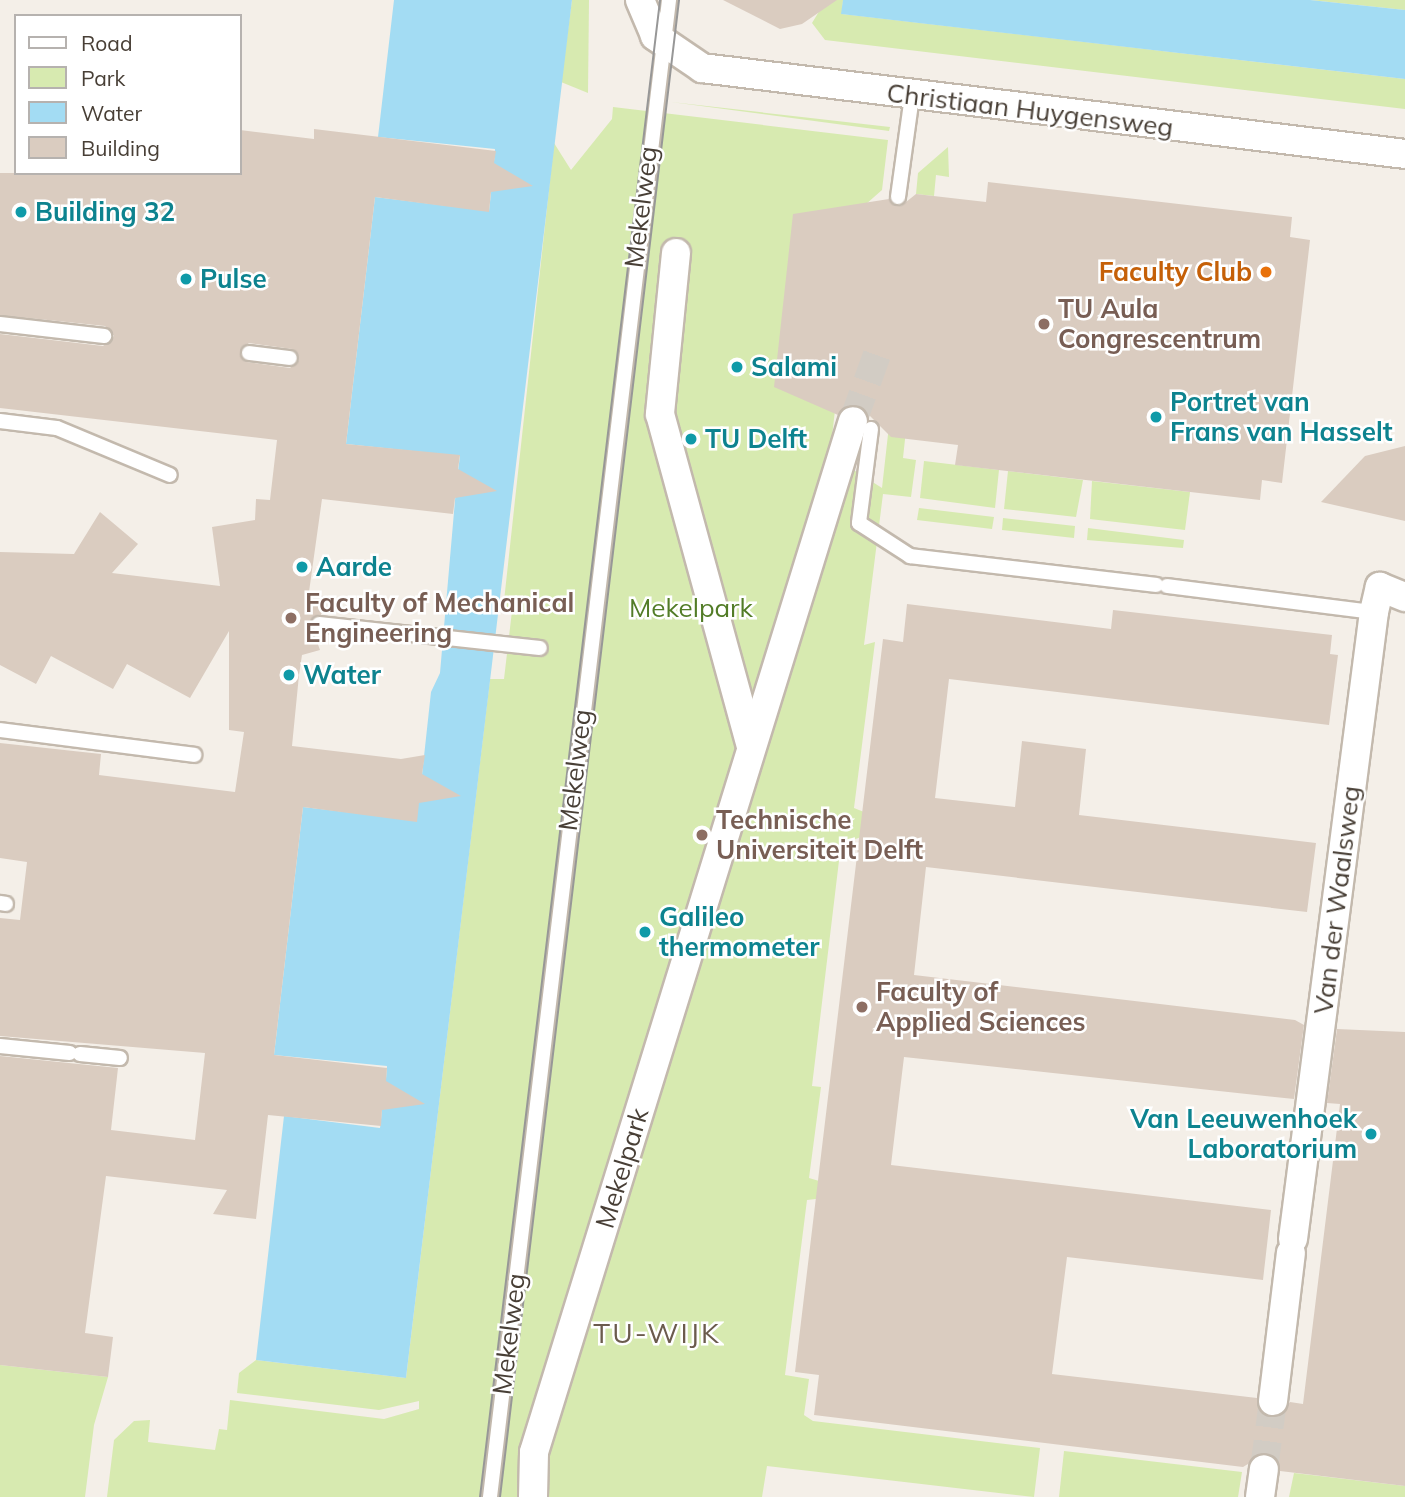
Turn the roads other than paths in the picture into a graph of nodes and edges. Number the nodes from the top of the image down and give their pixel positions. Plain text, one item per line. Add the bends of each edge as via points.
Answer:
1 (640, 0) edge
2 (669, 0) edge
3 (663, 44) junction
4 (912, 96) junction
5 (1405, 154) edge
6 (898, 197) dead end
7 (676, 253) dead end
8 (0, 324) edge
9 (104, 336) dead end
10 (249, 353) dead end
11 (290, 358) dead end
12 (0, 421) edge
13 (862, 425) joint
14 (170, 474) dead end
15 (1405, 597) edge
16 (1374, 612) junction
17 (319, 624) dead end
18 (540, 648) dead end
19 (0, 730) edge
20 (752, 748) junction
21 (194, 755) dead end
22 (0, 1045) edge
23 (120, 1058) dead end
24 (1273, 1401) tunnel mouth
25 (1264, 1469) tunnel mouth
26 (490, 1497) edge
27 (533, 1497) edge
28 (1260, 1497) edge

1 - 3 street via 647,25
2 - 3 lane, Mekelweg
3 - 4 street, Christiaan Huygensweg via 702,68
3 - 26 lane, Mekelweg
4 - 5 street, Christiaan Huygensweg
4 - 6 lane
7 - 20 street via 660,414
8 - 9 lane
10 - 11 lane
12 - 14 lane via 57,428
13 - 16 lane via 859,523 909,556
13 - 20 street, Mekelpark via 820,519
15 - 16 street, Van der Waalsweg via 1380,587
16 - 24 street, Van der Waalsweg
17 - 18 lane
19 - 21 lane
20 - 27 street, Mekelpark via 531,1460
22 - 23 lane
25 - 28 street

